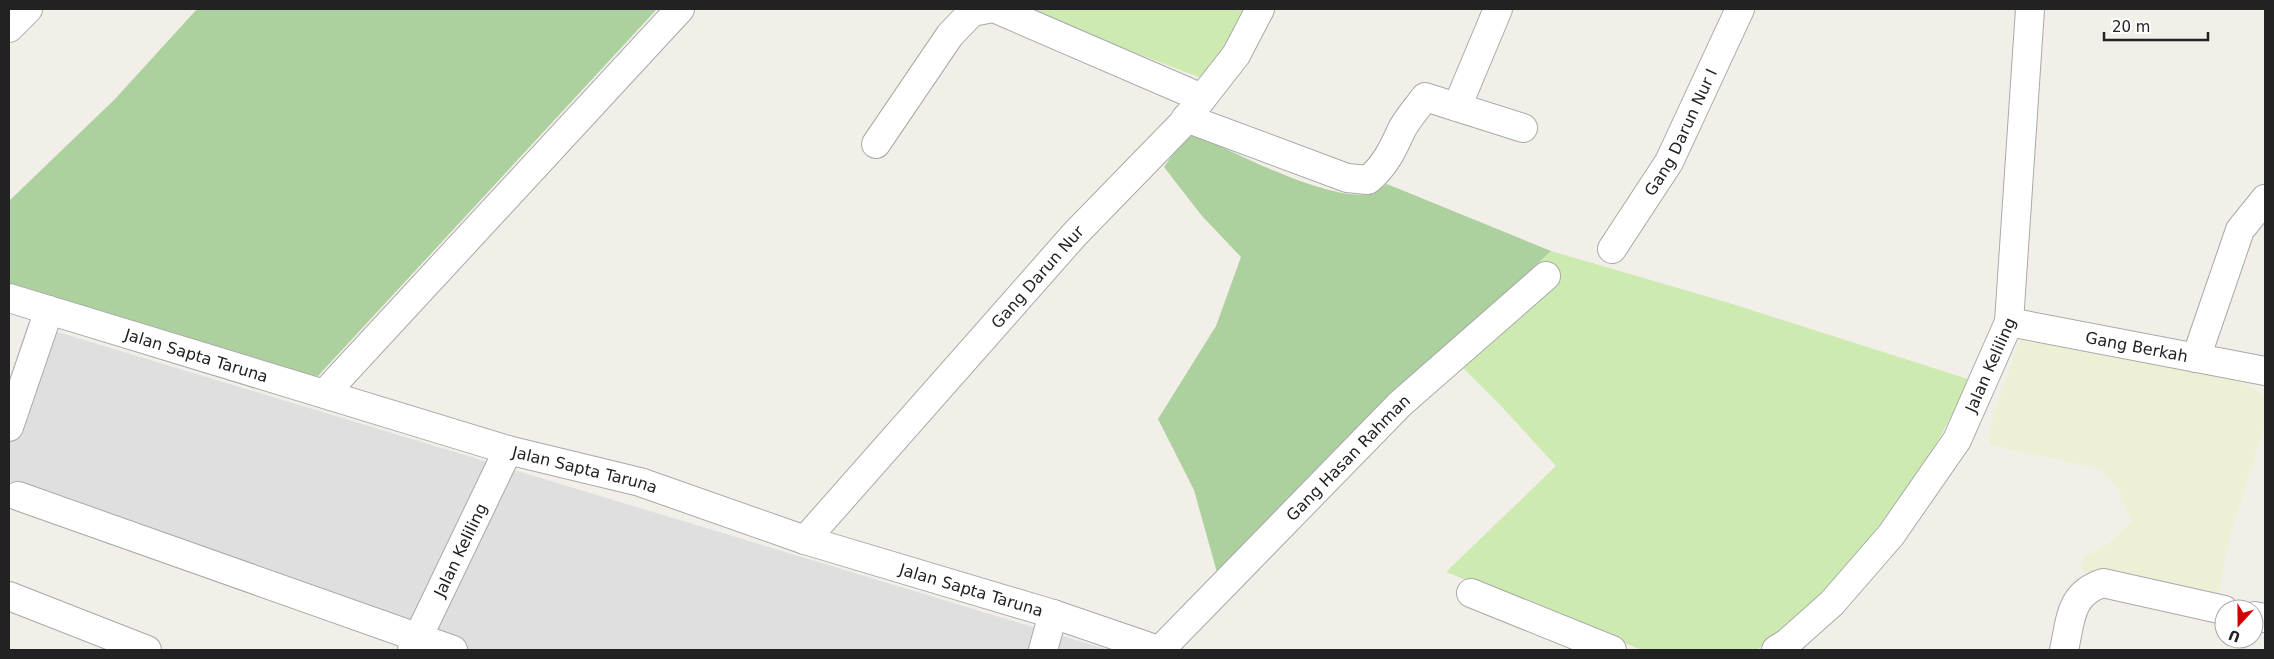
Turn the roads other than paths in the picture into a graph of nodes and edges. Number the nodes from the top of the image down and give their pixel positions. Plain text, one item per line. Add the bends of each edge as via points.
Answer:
1 (28, 9) edge
2 (680, 9) edge
3 (988, 9) edge
4 (996, 9) edge
5 (1260, 9) edge
6 (1498, 9) edge
7 (1740, 9) edge
8 (2030, 9) edge
9 (9, 28) edge
10 (1194, 108) junction
11 (1457, 108) junction
12 (1523, 128) dead end
13 (876, 144) dead end
14 (2265, 199) edge
15 (1612, 250) dead end
16 (1546, 276) dead end
17 (9, 298) edge
18 (48, 310) junction
19 (2009, 322) junction
20 (2196, 358) junction
21 (2265, 371) edge
22 (325, 393) junction
23 (9, 426) edge
24 (508, 450) junction
25 (18, 496) dead end
26 (806, 540) junction
27 (1471, 594) dead end
28 (9, 596) edge
29 (2214, 608) edge
30 (1053, 614) junction
31 (415, 644) edge
32 (1789, 648) edge
33 (147, 650) edge
34 (453, 650) edge
35 (1043, 650) edge
36 (1159, 650) edge
37 (1612, 650) edge
38 (2064, 650) edge

1 - 9 street
2 - 22 street
3 - 13 street via 972,12 950,35
4 - 10 street
5 - 10 street, Gang Darun Nur via 1236,54
6 - 11 street
7 - 15 street, Gang Darun Nur I via 1669,162
8 - 19 street, Jalan Keliling
10 - 11 street via 1347,178 1368,180 1380,170 1425,97
10 - 26 street, Gang Darun Nur via 1070,240
11 - 12 street
14 - 20 street via 2240,230
16 - 36 street, Gang Hasan Rahman via 1400,404
17 - 18 street, Jalan Sapta Taruna
18 - 22 street, Jalan Sapta Taruna
18 - 23 street
19 - 20 street, Gang Berkah
19 - 32 street, Jalan Keliling via 1957,440 1892,534
20 - 21 street, Gang Berkah
22 - 24 street, Jalan Sapta Taruna
24 - 26 street, Jalan Sapta Taruna via 640,482
24 - 31 street, Jalan Keliling
25 - 31 street
26 - 30 street, Jalan Sapta Taruna
27 - 37 street
28 - 33 street
29 - 38 street via 2103,583 2089,587 2080,595 2072,612
30 - 35 street
30 - 36 street, Jalan Sapta Taruna
31 - 34 street

